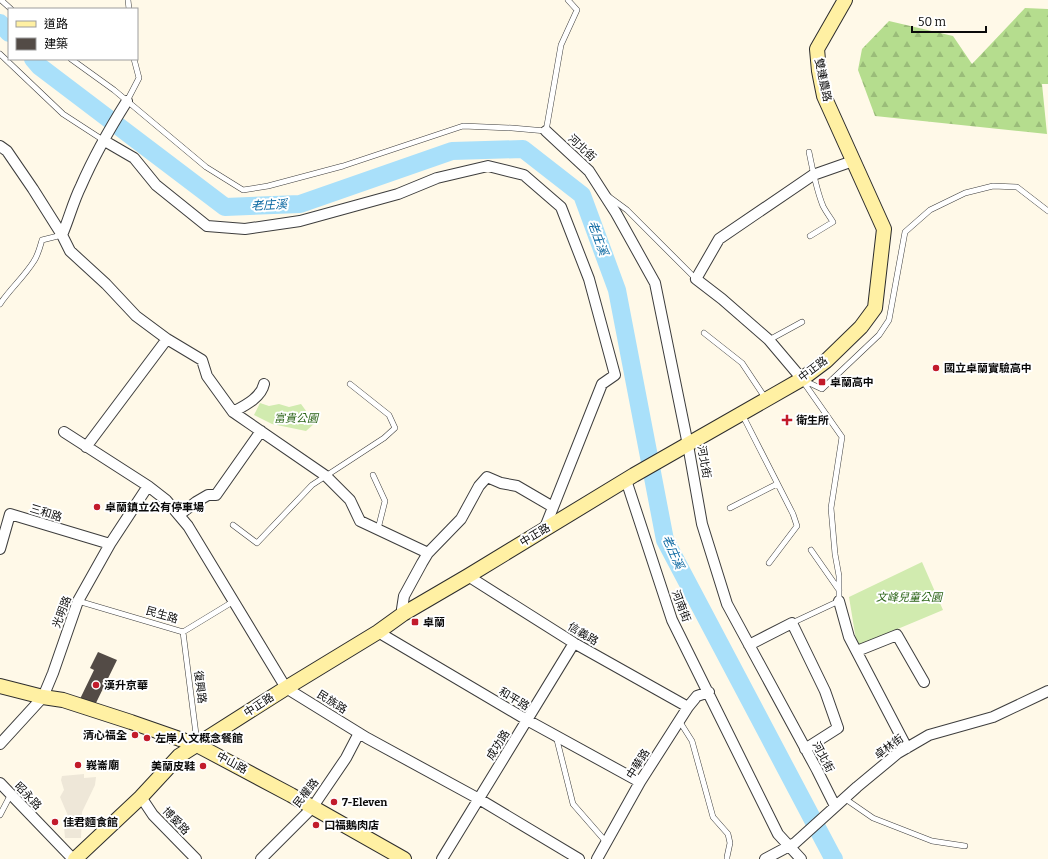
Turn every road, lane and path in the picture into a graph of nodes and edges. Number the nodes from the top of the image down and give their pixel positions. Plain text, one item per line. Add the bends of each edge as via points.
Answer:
1 (1, 0) edge
2 (568, 0) edge
3 (845, 0) edge
4 (11, 8) edge
5 (0, 54) edge
6 (72, 60) edge
7 (134, 60) edge
8 (127, 101) junction
9 (546, 131) junction
10 (103, 140) junction
11 (0, 146) edge
12 (810, 152) dead end
13 (854, 161) junction
14 (813, 175) junction
15 (603, 192) junction
16 (1048, 211) edge
17 (62, 235) junction
18 (810, 236) dead end
19 (696, 279) junction
20 (0, 304) edge
21 (802, 322) dead end
22 (704, 333) dead end
23 (167, 339) junction
24 (768, 340) junction
25 (802, 379) junction
26 (264, 384) dead end
27 (350, 384) dead end
28 (766, 400) junction
29 (232, 412) junction
30 (742, 414) junction
31 (261, 431) junction
32 (64, 432) dead end
33 (688, 444) junction
34 (86, 447) junction
35 (373, 475) dead end
36 (326, 476) junction
37 (630, 478) junction
38 (777, 484) junction
39 (148, 486) junction
40 (553, 508) junction
41 (730, 508) dead end
42 (179, 515) junction
43 (233, 525) dead end
44 (378, 529) junction
45 (544, 530) junction
46 (110, 544) junction
47 (0, 549) edge
48 (811, 550) dead end
49 (428, 553) junction
50 (769, 562) dead end
51 (468, 576) junction
52 (839, 595) junction
53 (78, 601) junction
54 (234, 601) junction
55 (403, 614) junction
56 (792, 623) junction
57 (183, 632) junction
58 (378, 632) junction
59 (574, 643) junction
60 (749, 644) junction
61 (857, 651) junction
62 (924, 682) dead end
63 (0, 686) edge
64 (286, 688) junction
65 (1048, 691) edge
66 (709, 692) junction
67 (43, 697) junction
68 (688, 707) junction
69 (527, 720) junction
70 (680, 722) junction
71 (359, 733) junction
72 (556, 736) junction
73 (0, 744) edge
74 (197, 745) junction
75 (907, 748) junction
76 (805, 749) junction
77 (640, 782) junction
78 (0, 783) edge
79 (11, 794) junction
80 (141, 797) junction
81 (844, 798) junction
82 (479, 799) junction
83 (835, 806) junction
84 (312, 808) junction
85 (0, 815) edge
86 (607, 843) junction
87 (789, 846) junction
88 (965, 846) dead end
89 (74, 859) edge
90 (196, 859) edge
91 (261, 859) edge
92 (404, 859) edge
93 (442, 859) edge
94 (579, 859) edge
95 (597, 859) edge
96 (727, 859) edge
97 (765, 859) edge
98 (801, 859) edge

1 - 4 lane
2 - 9 lane via 577,10 561,45
3 - 13 street, 雙連農路 via 817,49 824,96
5 - 10 lane via 63,114
6 - 8 lane
7 - 8 lane via 139,78
8 - 9 lane via 206,167 243,190 343,166 463,126
8 - 10 street
9 - 15 street, 河北街 via 590,171
10 - 17 street via 80,186
10 - 40 street via 134,158 156,184 208,226 245,229 300,221 398,194 437,178 488,166 524,175 561,207 589,279 615,375 602,384
11 - 17 street via 7,151
12 - 14 lane
13 - 14 street
13 - 25 street, 中正路 via 884,229 875,308 861,327 826,361
14 - 18 lane via 824,208 833,222
14 - 19 street via 720,239
15 - 19 lane via 627,210
15 - 33 street, 河北街 via 655,283
16 - 25 lane via 1017,187 993,186 964,193 930,210 905,232 890,320 879,335 822,389
17 - 20 lane via 42,240 35,260
17 - 23 street via 70,251 136,316
19 - 24 street
21 - 24 lane
22 - 28 lane via 742,363
23 - 29 street via 202,360 207,376
23 - 34 street
24 - 25 street
25 - 28 street, 中正路
25 - 52 lane via 842,437 831,508
26 - 29 street via 263,389 247,404
27 - 36 lane via 389,415 395,428
28 - 30 street, 中正路
29 - 31 street
30 - 33 street, 中正路
30 - 38 lane
31 - 36 street
31 - 42 street via 216,495 208,495
32 - 34 street, 民族路
33 - 37 street, 中正路
33 - 60 street, 河北街 via 702,524 727,604
34 - 39 street, 民族路
35 - 44 lane via 385,501
36 - 43 lane via 312,485 257,543
36 - 44 street via 350,500 360,521
37 - 45 street, 中正路
37 - 66 street, 河南街 via 672,620
38 - 41 lane
38 - 50 lane via 797,526
39 - 42 street, 民族路 via 166,500
39 - 46 street, 光明路
40 - 45 street
40 - 49 street via 517,486 487,477 479,486 461,519
42 - 54 street, 民族路
44 - 49 street
45 - 51 street, 中正路
46 - 47 street, 三和路 via 10,514
46 - 53 street, 光明路
48 - 52 lane
49 - 55 street via 404,596
51 - 55 street, 中正路
51 - 59 street, 信義路
52 - 56 lane
52 - 61 street via 849,637
53 - 57 lane, 民生路
53 - 67 street, 光明路
54 - 57 lane, 民生路
54 - 64 street, 民族路
55 - 58 street, 中正路
56 - 60 street
56 - 76 street via 825,691 838,728
57 - 74 lane, 復興路
58 - 64 street, 中正路
58 - 69 street, 和平路
59 - 68 street, 信義路
59 - 69 street, 成功路
60 - 76 street, 河北街
61 - 62 street via 897,635
61 - 75 street
63 - 67 street, 中山路
64 - 71 street, 民族路
64 - 74 street, 中正路
65 - 75 street, 卓林街 via 993,717 929,735
66 - 68 street, 中華路 via 697,696
66 - 87 street, 河南街 via 778,834
67 - 73 street, 光明路
67 - 74 street, 中山路 via 63,700
68 - 70 street, 中華路
69 - 72 street, 和平路
69 - 82 street, 成功路
70 - 77 street, 中華路
70 - 96 lane via 692,741 713,817 728,834 730,843
71 - 82 street, 民族路
71 - 84 street, 民權路 via 346,758
72 - 77 street, 和平路
72 - 86 lane via 573,804
74 - 80 street, 中正路 via 179,756
74 - 84 street, 中山路
75 - 81 street, 卓林街
76 - 83 street, 河北街
77 - 86 street, 中華路
78 - 79 street, 昭永路
79 - 85 lane
79 - 89 street, 昭永路
80 - 89 street, 中正路
80 - 90 street, 博愛路 via 153,815
81 - 83 street, 卓林街
81 - 88 lane via 873,818 932,841
82 - 93 street, 成功路
82 - 94 street, 民族路
83 - 87 street, 卓林街
84 - 91 street, 民權路
84 - 92 street, 中山路
86 - 95 street, 中華路
87 - 97 street, 卓林街
87 - 98 street, 河南街

